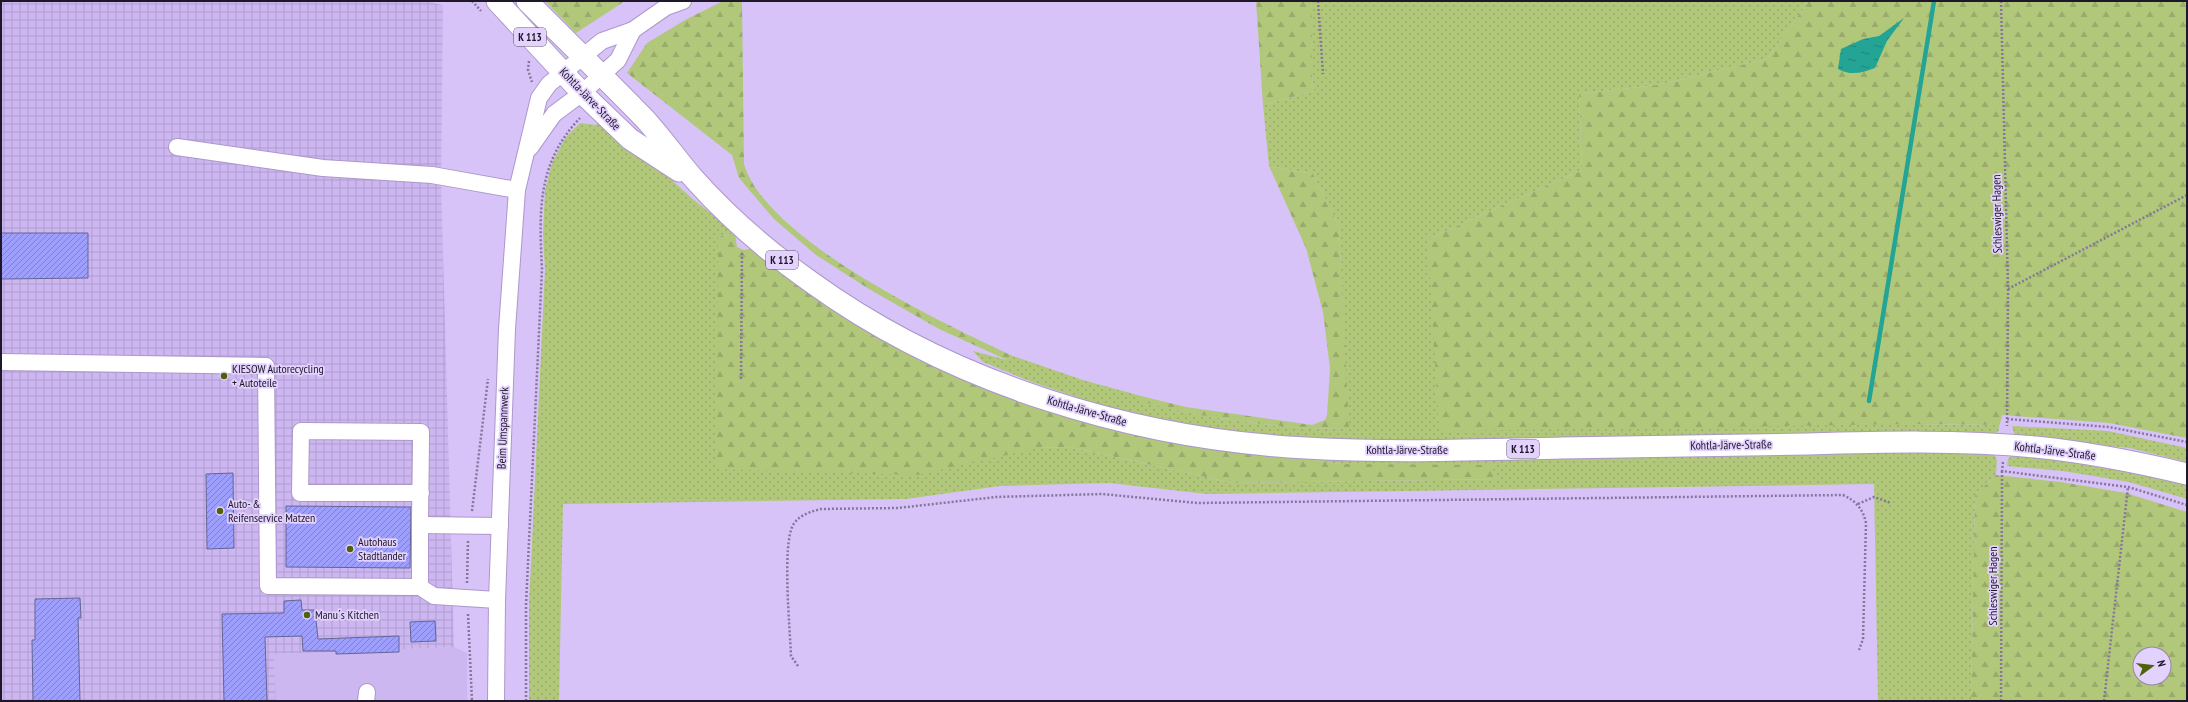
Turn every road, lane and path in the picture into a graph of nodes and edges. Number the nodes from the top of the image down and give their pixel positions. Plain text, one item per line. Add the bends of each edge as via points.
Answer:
1 (497, 1) edge
2 (527, 1) edge
3 (683, 1) edge
4 (1318, 1) edge
5 (2001, 1) edge
6 (633, 30) junction
7 (582, 56) junction
8 (563, 72) junction
9 (1323, 74) dead end
10 (601, 75) junction
11 (582, 93) junction
12 (580, 118) dead end
13 (177, 147) dead end
14 (525, 156) junction
15 (697, 182) junction
16 (517, 190) junction
17 (2187, 195) edge
18 (742, 225) junction
19 (2008, 289) junction
20 (1, 362) edge
21 (741, 379) dead end
22 (2007, 418) junction
23 (2007, 426) dead end
24 (2187, 442) edge
25 (2003, 462) dead end
26 (2002, 471) junction
27 (2187, 474) edge
28 (2128, 487) junction
29 (420, 493) junction
30 (1891, 503) dead end
31 (1858, 504) junction
32 (2187, 505) edge
33 (420, 525) junction
34 (500, 526) junction
35 (420, 587) junction
36 (497, 600) junction
37 (1860, 650) dead end
38 (798, 666) dead end
39 (496, 701) edge
40 (526, 701) edge
41 (2001, 701) edge
42 (2104, 701) edge

1 - 8 main road, Kohtla-Järve-Straße / K 113
2 - 7 main road, Kohtla-Järve-Straße / K 113
3 - 6 street, Beim Umspannwerk via 666,7
4 - 9 path
5 - 19 path, Schleswiger Hagen
6 - 7 street, Beim Umspannwerk via 602,41
6 - 10 street, Beim Umspannwerk via 618,60
7 - 8 street, Beim Umspannwerk
7 - 10 main road, Kohtla-Järve-Straße / K 113
8 - 11 main road, Kohtla-Järve-Straße / K 113
8 - 14 street, Beim Umspannwerk via 549,84 539,98
10 - 11 street, Beim Umspannwerk
10 - 15 main road, Kohtla-Järve-Straße / K 113 via 645,120
11 - 14 street, Beim Umspannwerk via 554,114
11 - 15 main road, Kohtla-Järve-Straße / K 113 via 630,139
12 - 40 path via 565,134 547,170 540,216 542,269 526,605
13 - 16 street via 324,168 432,175
14 - 16 street, Beim Umspannwerk
15 - 18 main road, Kohtla-Järve-Straße / K 113
16 - 34 street, Beim Umspannwerk via 507,329
17 - 19 path
18 - 21 path
18 - 27 main road, Kohtla-Järve-Straße / K 113 via 770,251 813,284 877,325 914,345 981,375 1053,402 1134,424 1180,433 1277,446 1398,450 1966,443 2065,450
19 - 22 path, Schleswiger Hagen
20 - 35 street via 266,366 268,586
22 - 23 path, Schleswiger Hagen
22 - 24 path via 2109,427
25 - 26 path, Schleswiger Hagen
26 - 28 path
26 - 41 path, Schleswiger Hagen
28 - 32 path
28 - 42 path
29 - 29 street via 421,432 301,430 300,493
29 - 33 street
30 - 31 path via 1874,496
31 - 37 path via 1866,523 1863,639
31 - 38 path via 1852,498 1835,493 1197,503 1102,494 996,497 898,508 821,509 801,517 793,525 788,542 791,656
33 - 34 street
33 - 35 street
34 - 36 street, Beim Umspannwerk
35 - 36 street via 434,596
36 - 39 street, Beim Umspannwerk

